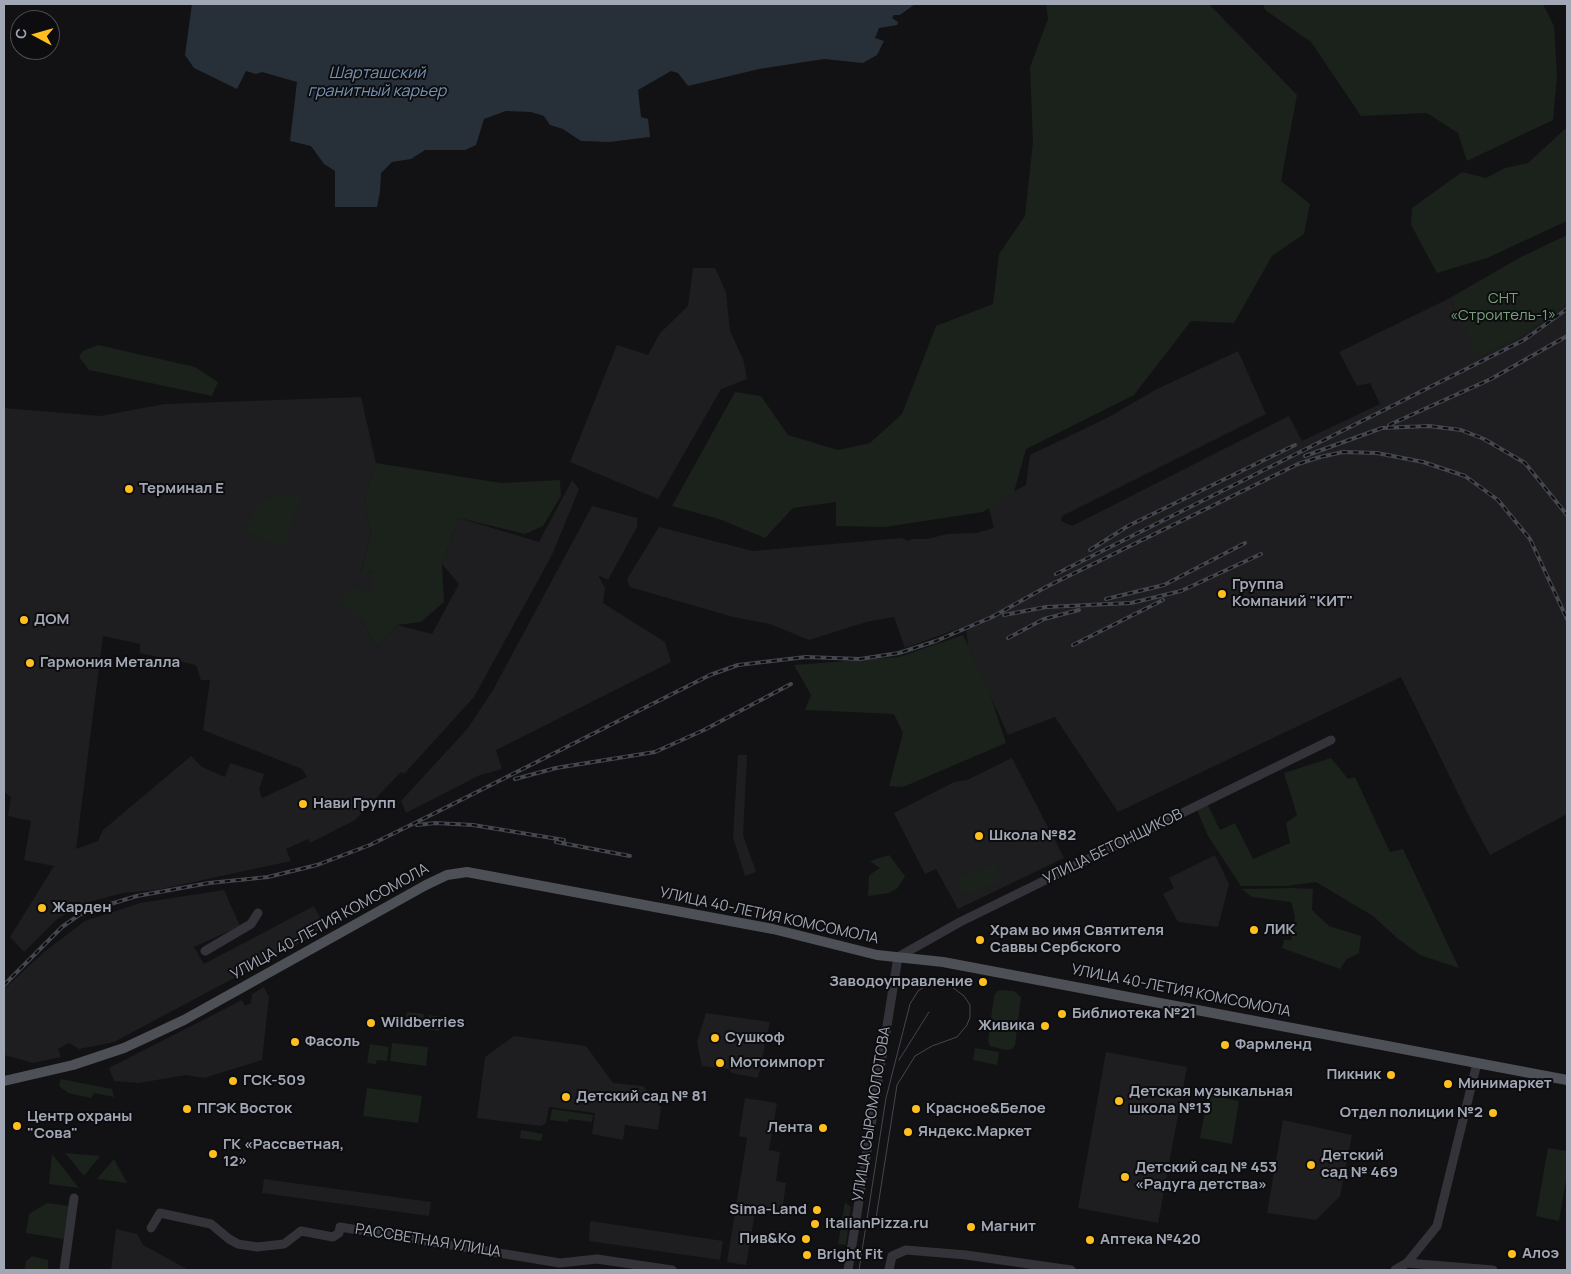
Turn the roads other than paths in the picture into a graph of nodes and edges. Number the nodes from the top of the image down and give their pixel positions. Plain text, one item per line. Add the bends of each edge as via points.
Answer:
1 (1331, 740) dead end
2 (258, 913) dead end
3 (204, 950) dead end
4 (898, 957) junction
5 (1477, 1063) junction
6 (1567, 1080) edge
7 (4, 1081) edge
8 (74, 1198) dead end
9 (151, 1228) dead end
10 (1407, 1263) junction
11 (64, 1270) edge
12 (672, 1270) edge
13 (848, 1270) edge
14 (889, 1270) edge
15 (1071, 1270) edge
16 (1395, 1270) edge
17 (1492, 1270) edge

1 - 4 street, УЛИЦА БЕТОНЩИКОВ via 960,922
2 - 3 street via 251,924
4 - 5 main road, УЛИЦА 40-ЛЕТИЯ КОМСОМОЛА via 970,967
4 - 7 main road, УЛИЦА 40-ЛЕТИЯ КОМСОМОЛА via 877,955 773,929 489,874 447,874 184,1020 100,1057
4 - 13 street, УЛИЦА СЫРОМОЛОТОВА
5 - 6 main road, УЛИЦА 40-ЛЕТИЯ КОМСОМОЛА
5 - 10 street via 1437,1226
8 - 11 street
9 - 12 street, РАССВЕТНАЯ УЛИЦА via 160,1213 211,1224 238,1244 258,1247 284,1244 301,1231 333,1237 340,1227 560,1263 597,1259
10 - 16 street
10 - 17 street
14 - 15 street via 892,1256 906,1250

